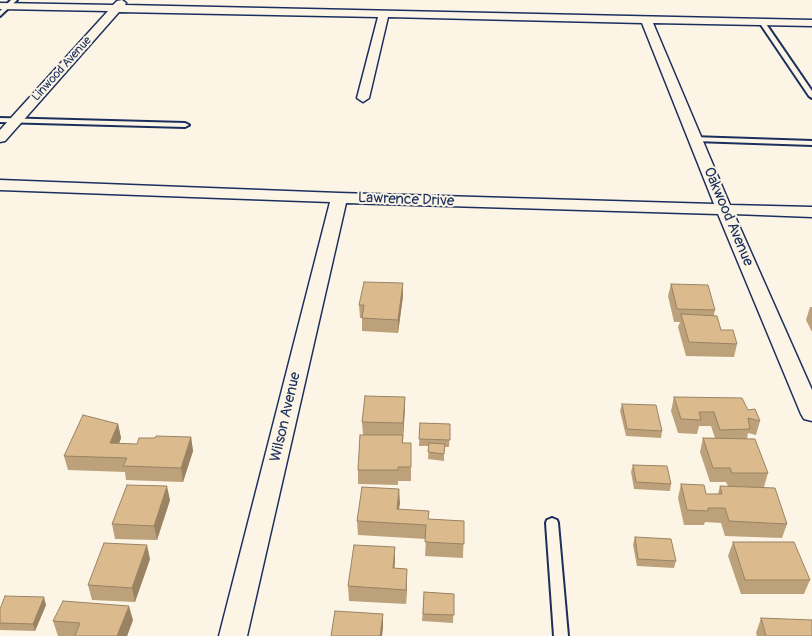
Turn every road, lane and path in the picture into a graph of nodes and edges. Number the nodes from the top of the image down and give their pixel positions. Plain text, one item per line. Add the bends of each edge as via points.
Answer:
1 (8, 4) edge
2 (120, 4) edge
3 (384, 13) junction
4 (0, 14) edge
5 (646, 19) junction
6 (762, 22) junction
7 (812, 23) edge
8 (812, 96) edge
9 (363, 98) dead end
10 (0, 120) edge
11 (16, 120) junction
12 (185, 125) dead end
13 (0, 138) edge
14 (695, 139) junction
15 (812, 143) edge
16 (0, 185) edge
17 (340, 198) junction
18 (724, 210) junction
19 (812, 212) edge
20 (812, 414) edge
21 (552, 523) dead end
22 (233, 636) edge
23 (561, 636) edge

1 - 2 street
1 - 4 lane
2 - 3 street
2 - 11 street, Linwood Avenue
3 - 5 street
3 - 9 street
5 - 6 street
5 - 14 street, Oakwood Avenue
6 - 7 street
6 - 8 lane
10 - 11 lane
11 - 12 lane
11 - 13 street, Linwood Avenue
14 - 15 lane
14 - 18 street, Oakwood Avenue
16 - 17 street, Lawrence Drive
17 - 18 street, Lawrence Drive
17 - 22 street, Wilson Avenue
18 - 19 street, Lawrence Drive
18 - 20 street, Oakwood Avenue
21 - 23 lane

